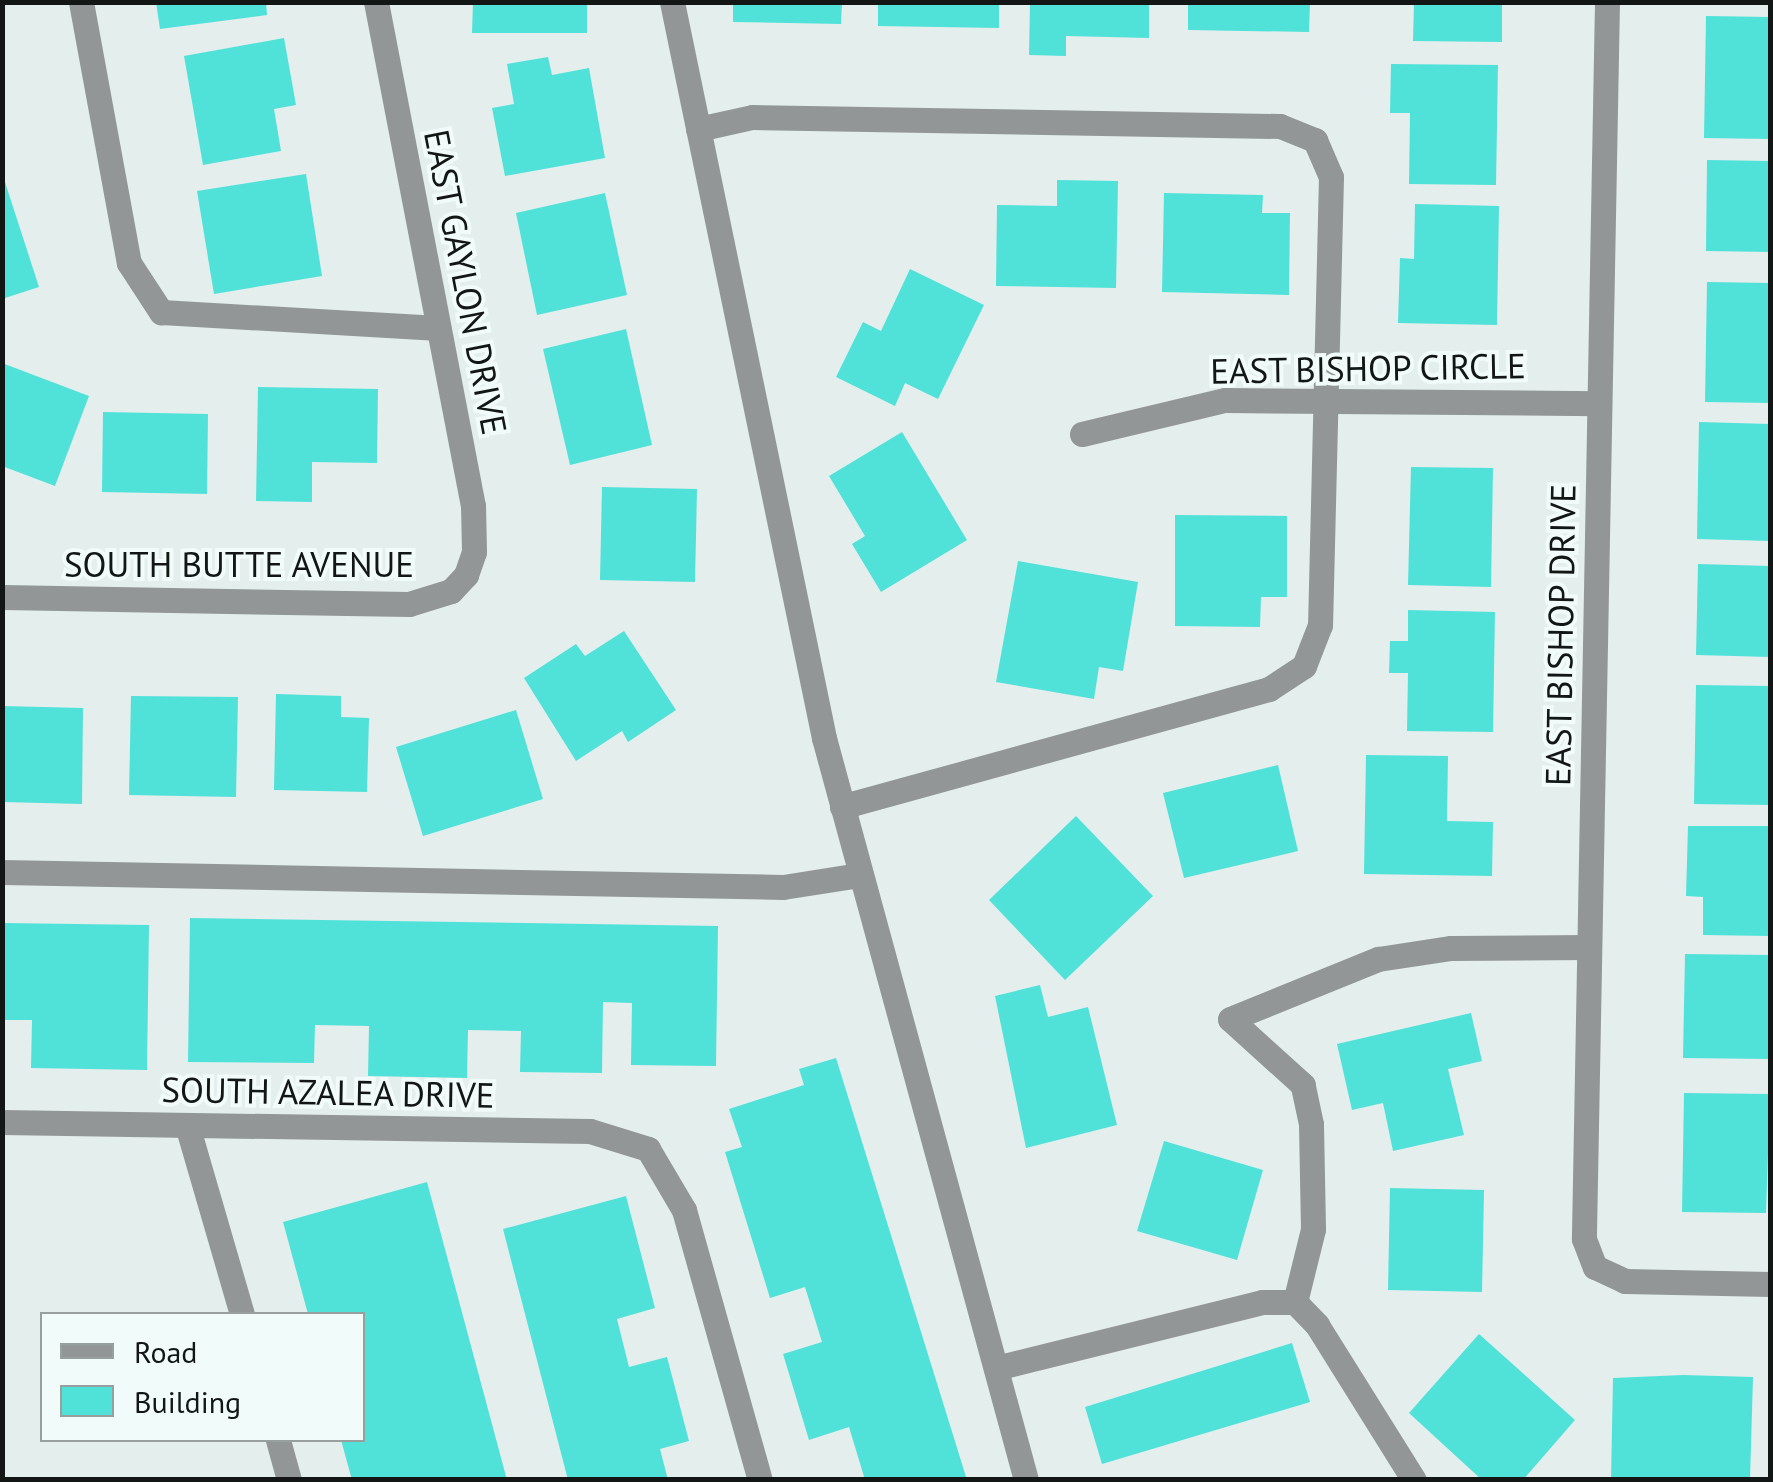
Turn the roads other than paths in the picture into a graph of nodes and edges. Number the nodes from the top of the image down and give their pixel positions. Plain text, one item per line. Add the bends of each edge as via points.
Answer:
1 (81, 2) edge
2 (376, 2) edge
3 (672, 2) edge
4 (1607, 2) edge
5 (698, 129) junction
6 (439, 328) junction
7 (1322, 397) junction
8 (1599, 403) junction
9 (1082, 434) dead end
10 (466, 574) joint
11 (2, 596) edge
12 (842, 807) junction
13 (2, 872) edge
14 (860, 875) junction
15 (1590, 947) junction
16 (2, 1122) edge
17 (187, 1125) junction
18 (1770, 1284) edge
19 (1296, 1302) junction
20 (241, 1312) edge
21 (996, 1368) junction
22 (279, 1442) edge
23 (290, 1480) edge
24 (760, 1480) edge
25 (1026, 1480) edge
26 (1414, 1480) edge

1 - 6 street via 128,262 162,312
2 - 6 street, EAST GAYLON DRIVE
3 - 5 street
4 - 8 street, EAST BISHOP DRIVE
5 - 7 street via 752,117 1298,130 1315,140 1331,177
5 - 12 street
6 - 10 street, EAST GAYLON DRIVE via 473,506 474,552
7 - 8 street, EAST BISHOP CIRCLE
7 - 9 street, EAST BISHOP CIRCLE via 1191,405
7 - 12 street via 1320,624 1316,645 1289,681
8 - 15 street, EAST BISHOP DRIVE
10 - 11 street, SOUTH BUTTE AVENUE via 451,591 409,604
12 - 14 street
13 - 14 street via 783,887
14 - 21 street
15 - 18 street, EAST BISHOP DRIVE via 1582,1222 1595,1267 1642,1283
15 - 19 street via 1451,948 1378,959 1230,1019 1303,1085 1311,1124 1313,1228
16 - 17 street, SOUTH AZALEA DRIVE
17 - 20 street
17 - 24 street, SOUTH AZALEA DRIVE via 590,1131 648,1148 684,1210
19 - 21 street via 1262,1302
19 - 26 street
21 - 25 street
22 - 23 street

